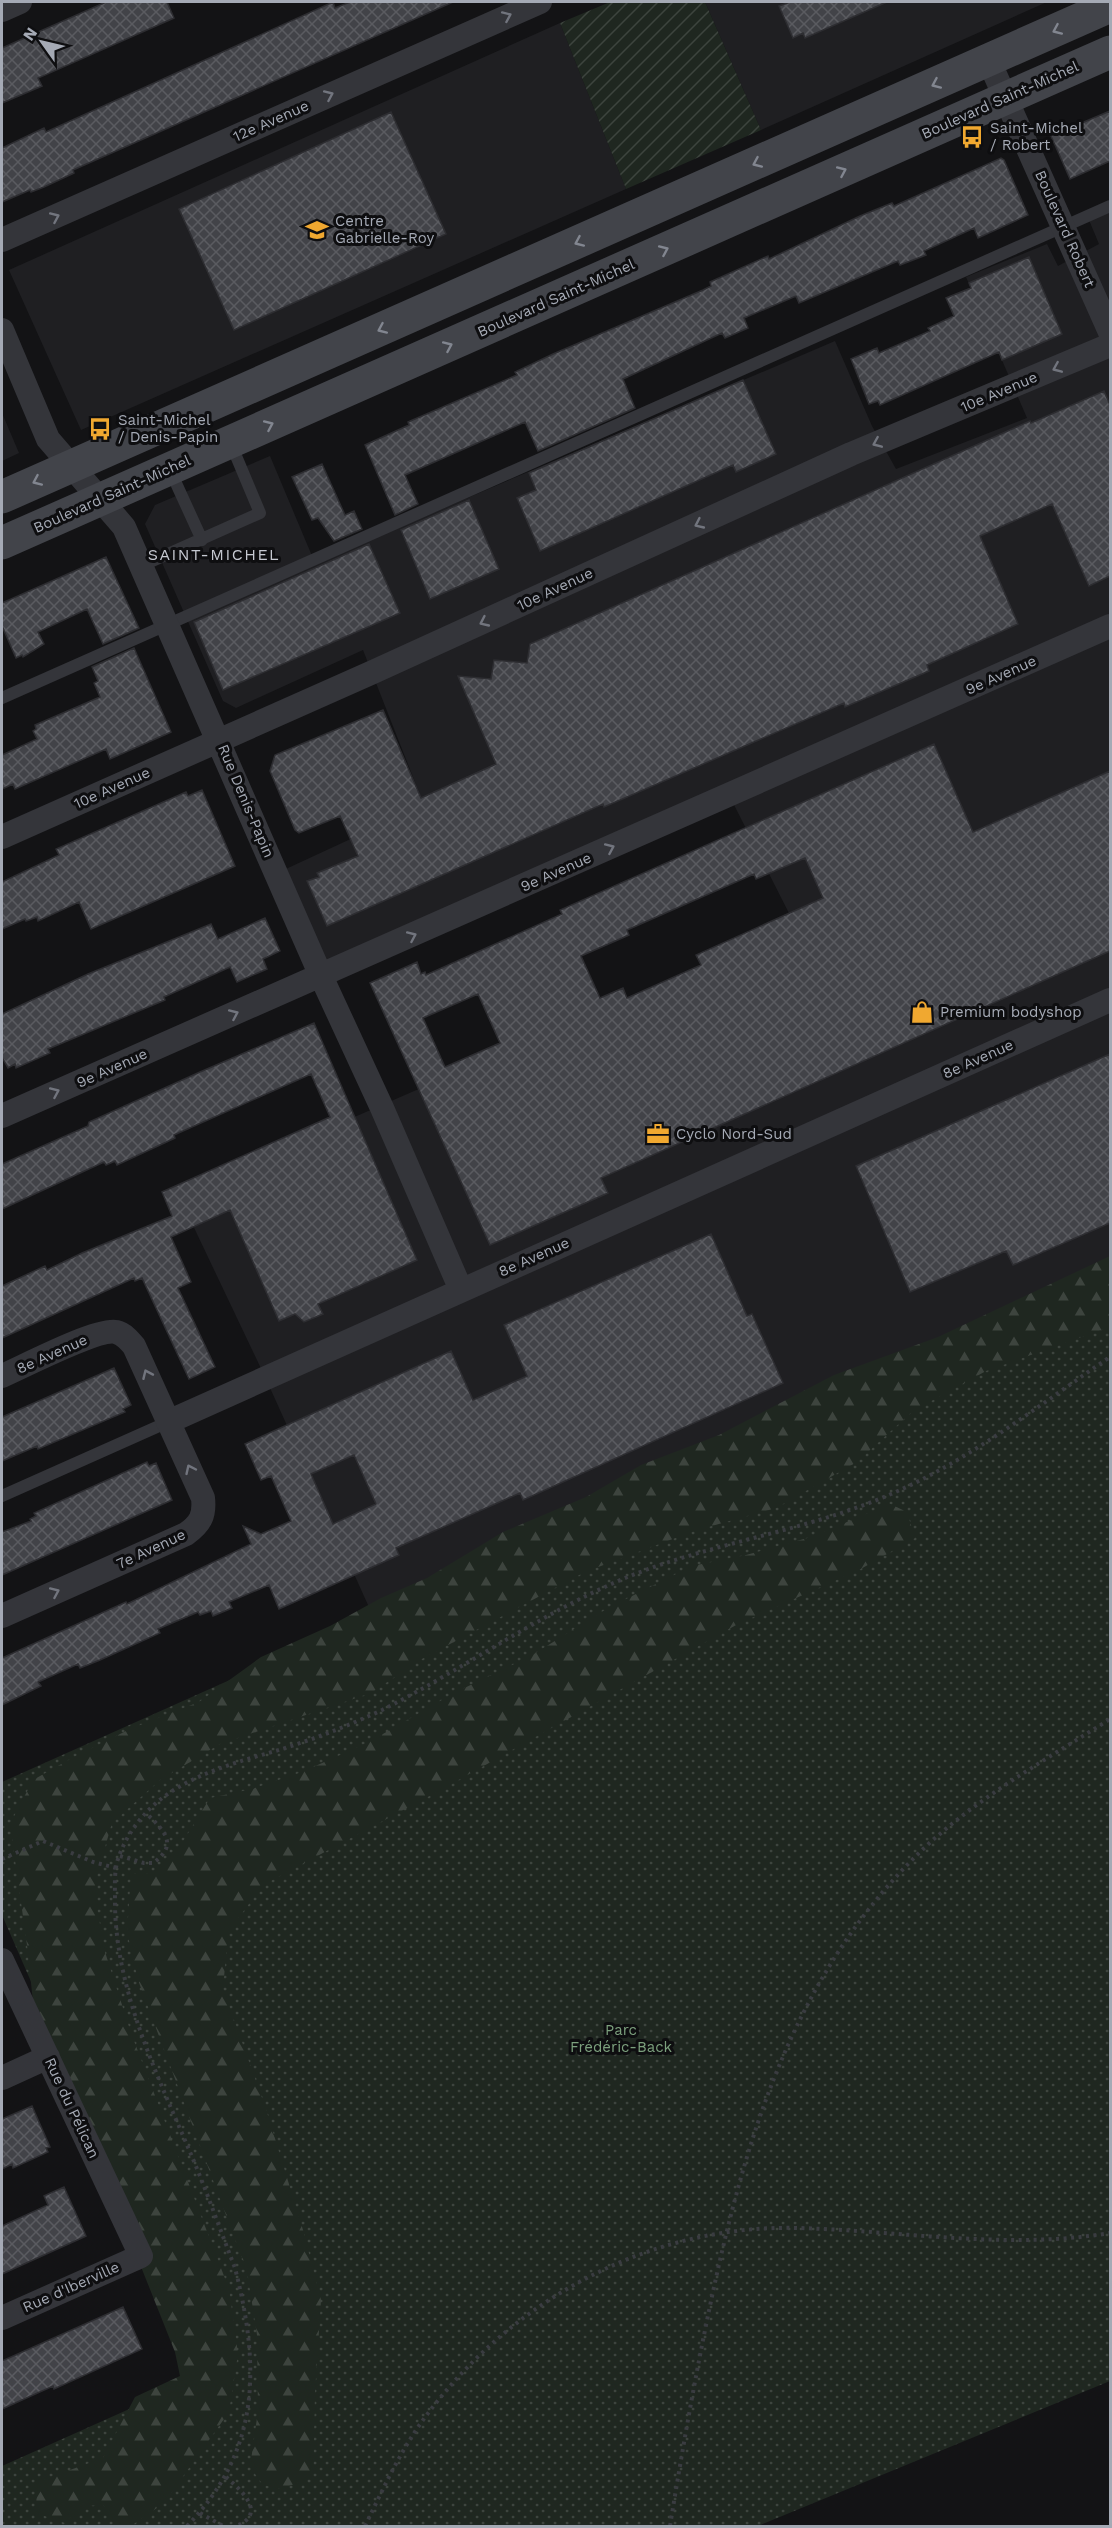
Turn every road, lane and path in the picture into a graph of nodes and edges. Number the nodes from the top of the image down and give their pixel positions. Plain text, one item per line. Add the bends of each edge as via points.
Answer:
1 (20, 2) edge
2 (540, 2) edge
3 (1110, 6) edge
4 (2, 10) edge
5 (1110, 52) edge
6 (989, 61) junction
7 (1006, 98) junction
8 (1110, 206) edge
9 (1064, 226) junction
10 (2, 240) edge
11 (2, 330) edge
12 (1110, 333) edge
13 (1110, 345) edge
14 (230, 442) junction
15 (72, 465) junction
16 (170, 469) junction
17 (2, 496) edge
18 (100, 499) junction
19 (201, 540) junction
20 (2, 543) edge
21 (141, 566) junction
22 (167, 624) junction
23 (1110, 626) edge
24 (2, 698) edge
25 (219, 740) junction
26 (2, 837) edge
27 (321, 976) junction
28 (1110, 1000) edge
29 (2, 1116) edge
30 (461, 1290) junction
31 (1110, 1358) edge
32 (2, 1376) edge
33 (168, 1422) junction
34 (2, 1497) edge
35 (2, 1616) edge
36 (1110, 1719) edge
37 (146, 1813) junction
38 (120, 1856) junction
39 (2, 1859) edge
40 (116, 1868) junction
41 (2, 1960) edge
42 (48, 2057) junction
43 (2, 2078) edge
44 (726, 2232) junction
45 (1110, 2233) edge
46 (141, 2256) joint
47 (2, 2318) edge
48 (226, 2477) junction
49 (200, 2513) junction
50 (187, 2526) edge
51 (223, 2526) edge
52 (236, 2526) edge
53 (365, 2526) edge
54 (670, 2526) edge

1 - 4 street
10 -> 2 street, 12e Avenue
3 -> 6 main road
5 - 7 main road, Boulevard Saint-Michel
6 - 7 street, Boulevard Robert
6 -> 15 main road
7 - 9 street, Boulevard Robert
14 -> 7 main road, Boulevard Saint-Michel
8 - 9 lane
9 - 12 street, Boulevard Robert
9 - 22 lane
11 - 15 street, Rue Denis-Papin via 48,439
13 -> 25 street, 10e Avenue via 851,454
14 - 16 main road, Boulevard Saint-Michel
14 - 19 lane via 260,513
15 -> 17 main road
15 - 18 street, Rue Denis-Papin
16 - 18 main road, Boulevard Saint-Michel
16 - 19 lane
18 - 20 main road, Boulevard Saint-Michel
18 - 21 street, Rue Denis-Papin via 124,527
19 - 21 lane
21 - 22 street, Rue Denis-Papin
22 - 24 lane
22 - 25 street, Rue Denis-Papin
27 -> 23 street, 9e Avenue
25 - 26 street, 10e Avenue
25 - 27 street, Rue Denis-Papin
29 -> 27 street, 9e Avenue
27 - 30 street, Rue Denis-Papin
28 - 30 street, 8e Avenue
30 - 33 street, 8e Avenue
31 - 37 path via 955,1461 892,1494 819,1521 631,1575 564,1605 383,1709 331,1732 197,1778 177,1788
33 -> 32 street, 8e Avenue via 134,1346 117,1332 97,1334
33 - 34 lane
35 -> 33 street, 7e Avenue via 196,1527 203,1518 203,1498
36 - 44 path via 965,1814 910,1862 864,1916 820,1981 781,2058 752,2138
37 - 38 path via 130,1833
37 - 38 path via 166,1833 166,1850 153,1863
38 - 40 path
39 - 40 path via 43,1841
40 - 48 path via 115,1934 129,1993 159,2080 235,2268 243,2298 249,2349 249,2406 240,2445
41 - 42 street, Rue du Pélican
42 - 43 street
42 - 46 street, Rue du Pélican
44 - 45 path via 775,2227 1027,2239
44 - 53 path via 630,2257 557,2294 511,2326 469,2365 428,2413
44 - 54 path
46 - 47 street, Rue d'Iberville
48 - 49 path
48 - 52 path via 244,2493 250,2508 246,2521
49 - 50 path
49 - 51 path

